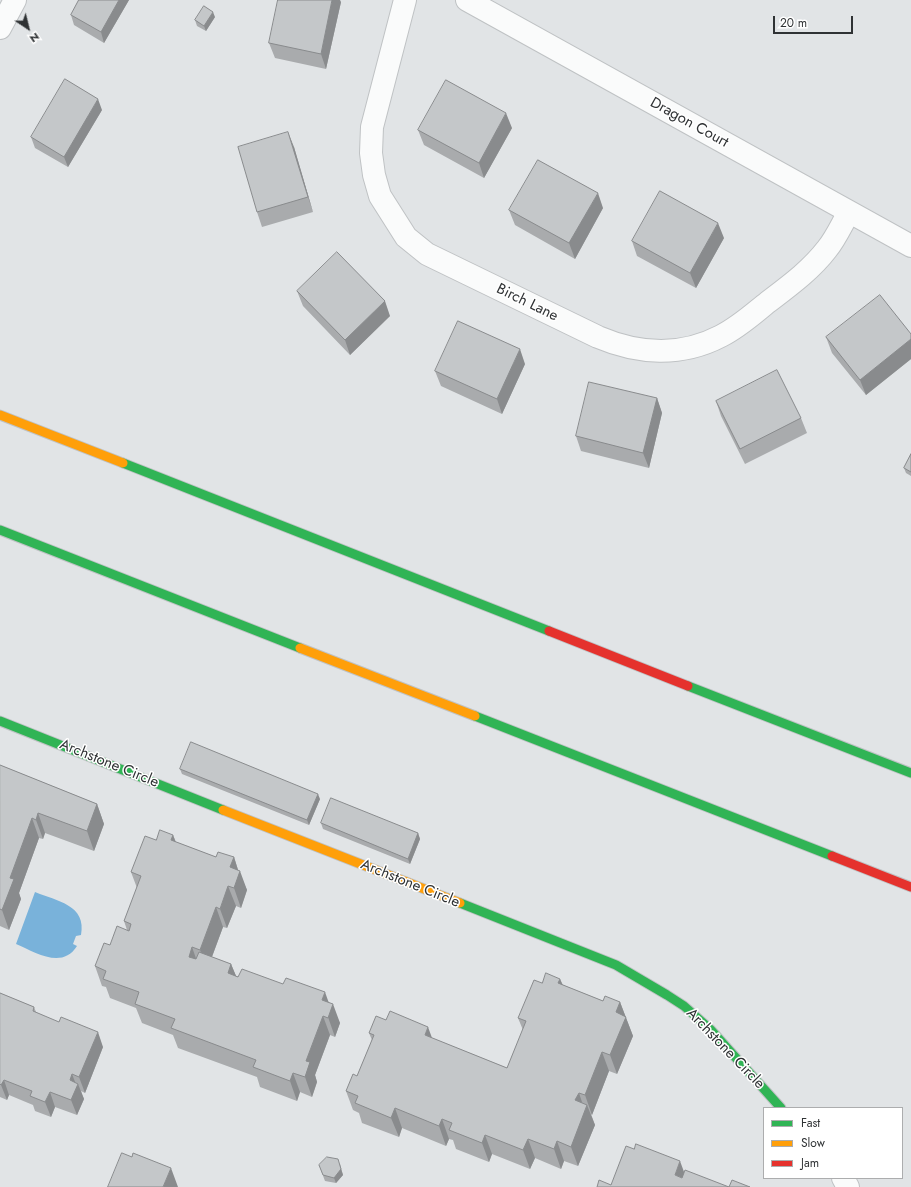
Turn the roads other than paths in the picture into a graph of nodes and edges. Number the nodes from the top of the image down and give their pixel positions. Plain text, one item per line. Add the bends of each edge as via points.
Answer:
1 (15, 0) edge
2 (405, 0) edge
3 (467, 0) edge
4 (0, 28) edge
5 (849, 212) junction
6 (911, 246) edge
7 (0, 415) edge
8 (0, 530) edge
9 (0, 721) edge
10 (911, 773) edge
11 (911, 887) edge
12 (780, 1107) edge

1 - 4 street
2 - 5 street, Birch Lane via 372,127 371,153 380,196 406,237 427,254 598,337 618,346 660,352 681,350 722,336 740,325 810,268 828,248
3 - 5 street, Dragon Court
5 - 6 street, Dragon Court
7 - 10 main road
8 - 11 main road
9 - 12 main road, Archstone Circle via 616,965 666,993 703,1022

